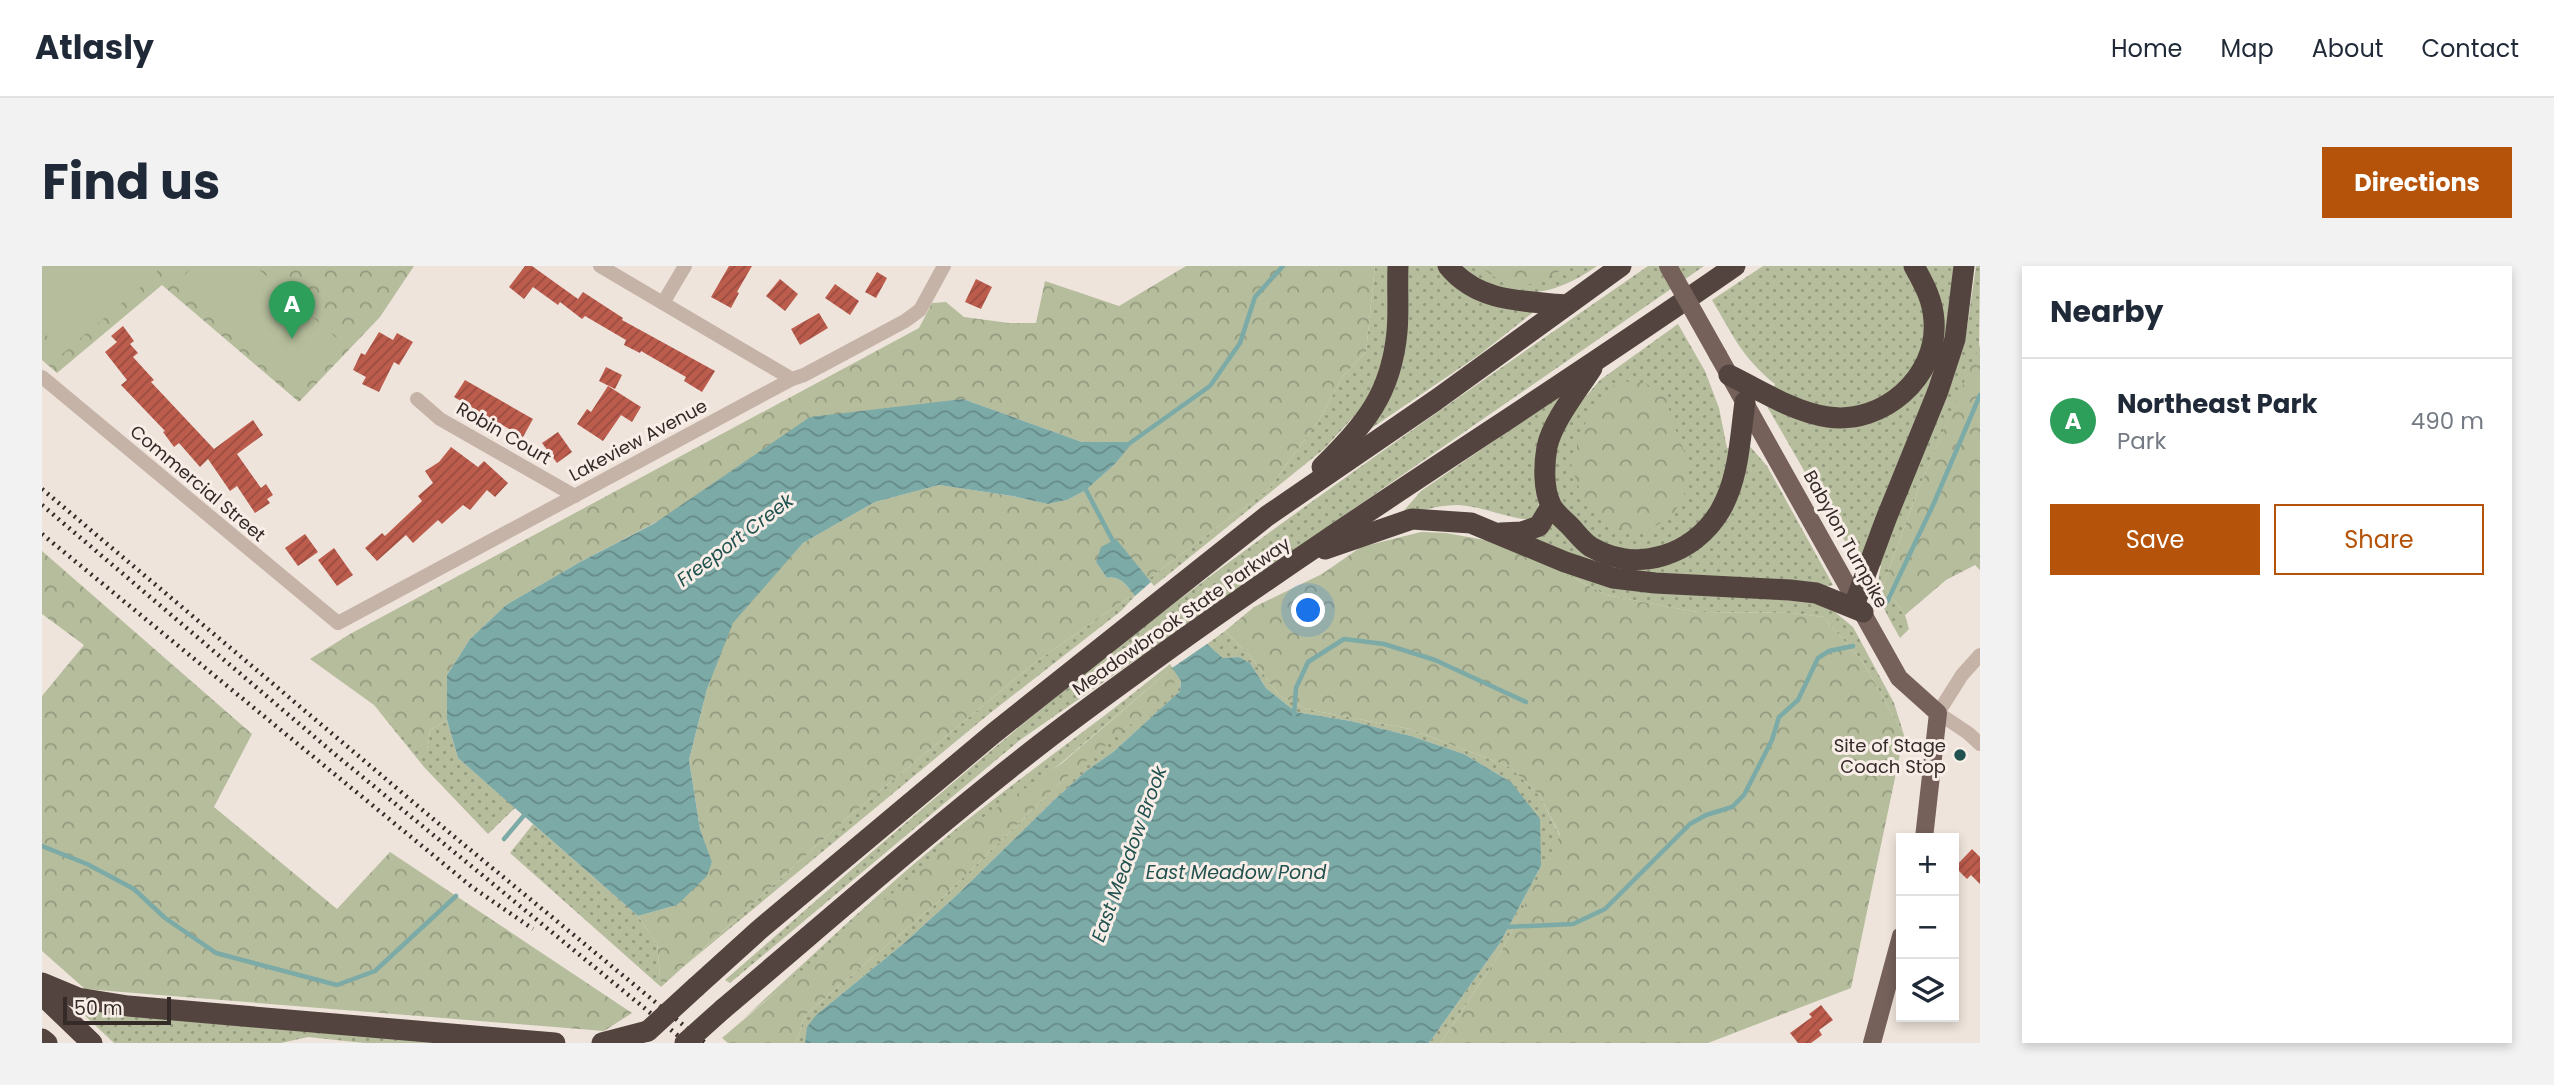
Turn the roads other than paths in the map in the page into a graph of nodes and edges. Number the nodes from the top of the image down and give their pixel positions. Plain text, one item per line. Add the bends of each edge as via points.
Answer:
1 (600, 266) edge
2 (685, 266) edge
3 (944, 266) edge
4 (1398, 266) edge
5 (1448, 266) edge
6 (1621, 266) edge
7 (1668, 266) edge
8 (1735, 266) edge
9 (1914, 266) edge
10 (1964, 266) edge
11 (663, 303) junction
12 (1567, 304) junction
13 (1596, 362) junction
14 (1729, 374) junction
15 (42, 377) edge
16 (792, 379) junction
17 (417, 399) dead end
18 (1745, 402) junction
19 (575, 496) junction
20 (1287, 502) junction
21 (1551, 506) junction
22 (1498, 533) junction
23 (1307, 555) junction
24 (1860, 606) junction
25 (331, 617) joint
26 (1980, 655) edge
27 (1938, 713) junction
28 (1980, 744) edge
29 (1925, 833) edge
30 (1896, 954) edge
31 (42, 983) edge
32 (42, 995) edge
33 (642, 1037) edge
34 (42, 1039) edge
35 (47, 1043) edge
36 (92, 1043) edge
37 (555, 1043) edge
38 (602, 1043) edge
39 (685, 1043) edge
40 (1872, 1043) edge

1 - 11 street
2 - 11 street
3 - 16 street, Lakeview Avenue via 920,310
4 - 20 highway via 1397,331 1391,370 1378,400 1357,431
5 - 12 highway via 1472,287 1501,299
6 - 12 highway, Meadowbrook State Parkway
7 - 14 main road, Babylon Turnpike, bridge
8 - 13 highway, Meadowbrook State Parkway
9 - 14 highway via 1929,293 1933,341 1925,365 1895,401 1869,414 1829,417 1800,409
10 - 24 highway via 1955,339
11 - 16 street
12 - 20 highway, Meadowbrook State Parkway via 1436,401
13 - 21 highway via 1548,444 1544,472
13 - 23 highway, Meadowbrook State Parkway
14 - 18 main road, Babylon Turnpike
15 - 25 street, Commercial Street
16 - 19 street, Lakeview Avenue
17 - 19 street, Robin Court via 440,419
18 - 21 highway via 1727,498 1706,530 1683,549 1655,559 1610,556 1589,546
18 - 24 main road, Babylon Turnpike
19 - 25 street, Lakeview Avenue via 338,624
20 - 33 highway, Meadowbrook State Parkway, bridge via 994,733 759,930
21 - 22 highway via 1539,526
22 - 23 highway via 1471,523 1412,519
22 - 24 highway via 1613,578 1790,590
23 - 39 highway, Meadowbrook State Parkway, bridge via 1033,749
24 - 27 main road, Babylon Turnpike via 1899,678
26 - 27 street
27 - 28 street
27 - 29 main road
30 - 40 main road
31 - 37 highway via 78,998 128,1006
32 - 36 highway
33 - 38 highway
34 - 35 highway

